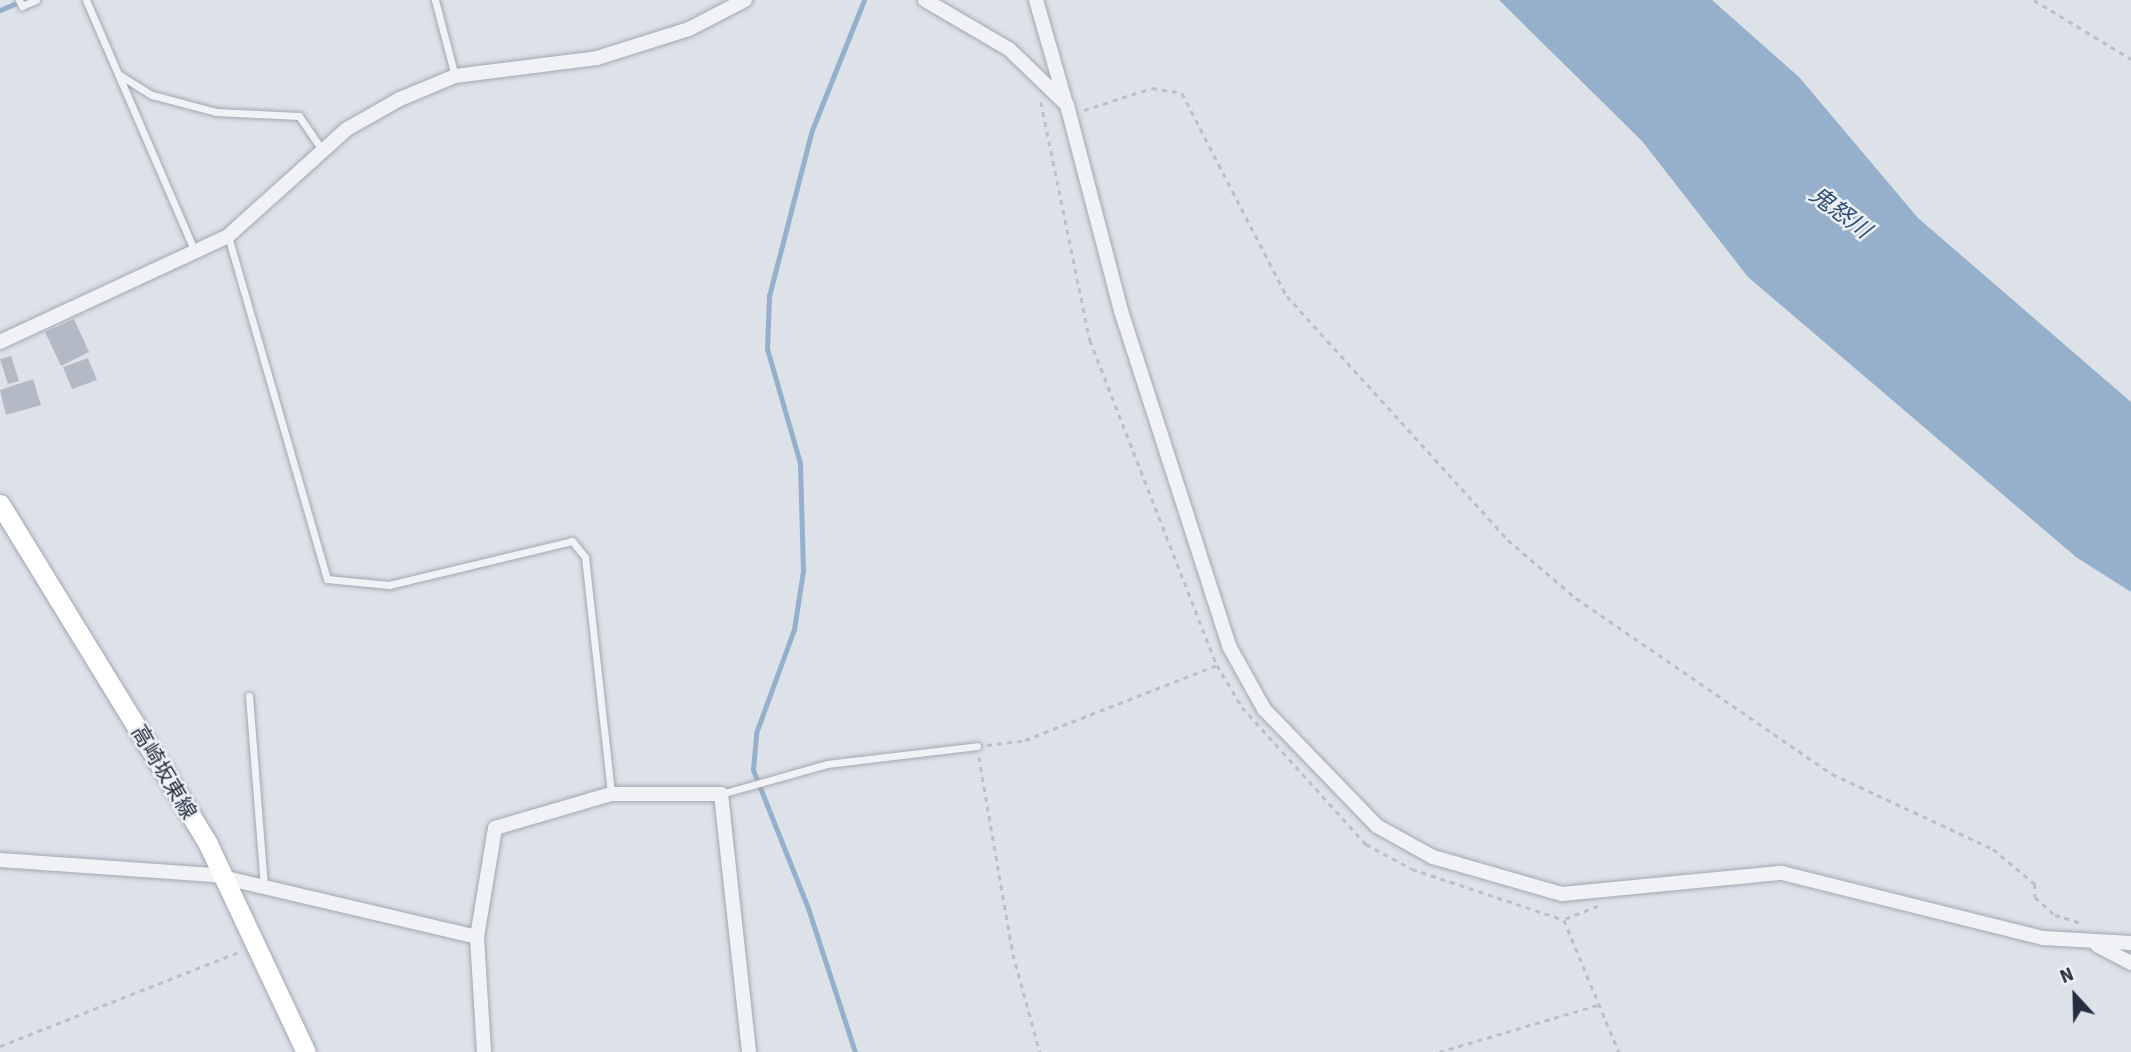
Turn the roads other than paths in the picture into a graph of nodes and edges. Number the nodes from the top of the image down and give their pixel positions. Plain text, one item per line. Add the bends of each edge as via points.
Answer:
1 (19, 0) edge
2 (36, 0) edge
3 (86, 0) edge
4 (435, 0) edge
5 (745, 0) edge
6 (925, 0) edge
7 (1036, 0) edge
8 (115, 71) junction
9 (455, 76) junction
10 (1074, 108) junction
11 (323, 151) junction
12 (228, 236) junction
13 (195, 252) junction
14 (0, 342) edge
15 (0, 504) edge
16 (248, 696) dead end
17 (977, 746) road end
18 (722, 793) junction
19 (611, 794) junction
20 (0, 860) edge
21 (227, 878) junction
22 (264, 888) junction
23 (477, 937) junction
24 (2131, 943) edge
25 (2097, 945) junction
26 (2131, 963) edge
27 (306, 1052) edge
28 (484, 1052) edge
29 (749, 1052) edge

1 - 2 lane via 22,6
3 - 8 lane
4 - 9 lane
5 - 9 street via 688,29 597,58
6 - 10 street via 1009,49
7 - 10 street
8 - 11 lane via 152,95 216,112 299,116
8 - 13 lane
9 - 11 street via 369,116
10 - 25 street via 1121,311 1229,646 1264,709 1377,827 1433,857 1562,894 1782,873 2043,938
11 - 12 street
12 - 13 street
12 - 19 lane via 327,579 389,586 572,541 585,557
13 - 14 street
15 - 21 main road, 高崎坂東線
16 - 22 lane
17 - 18 lane via 827,764
18 - 19 street
18 - 29 street
19 - 23 street via 495,828
20 - 21 street
21 - 22 street
21 - 27 main road, 高崎坂東線
22 - 23 street
23 - 28 street
24 - 25 street
25 - 26 street

